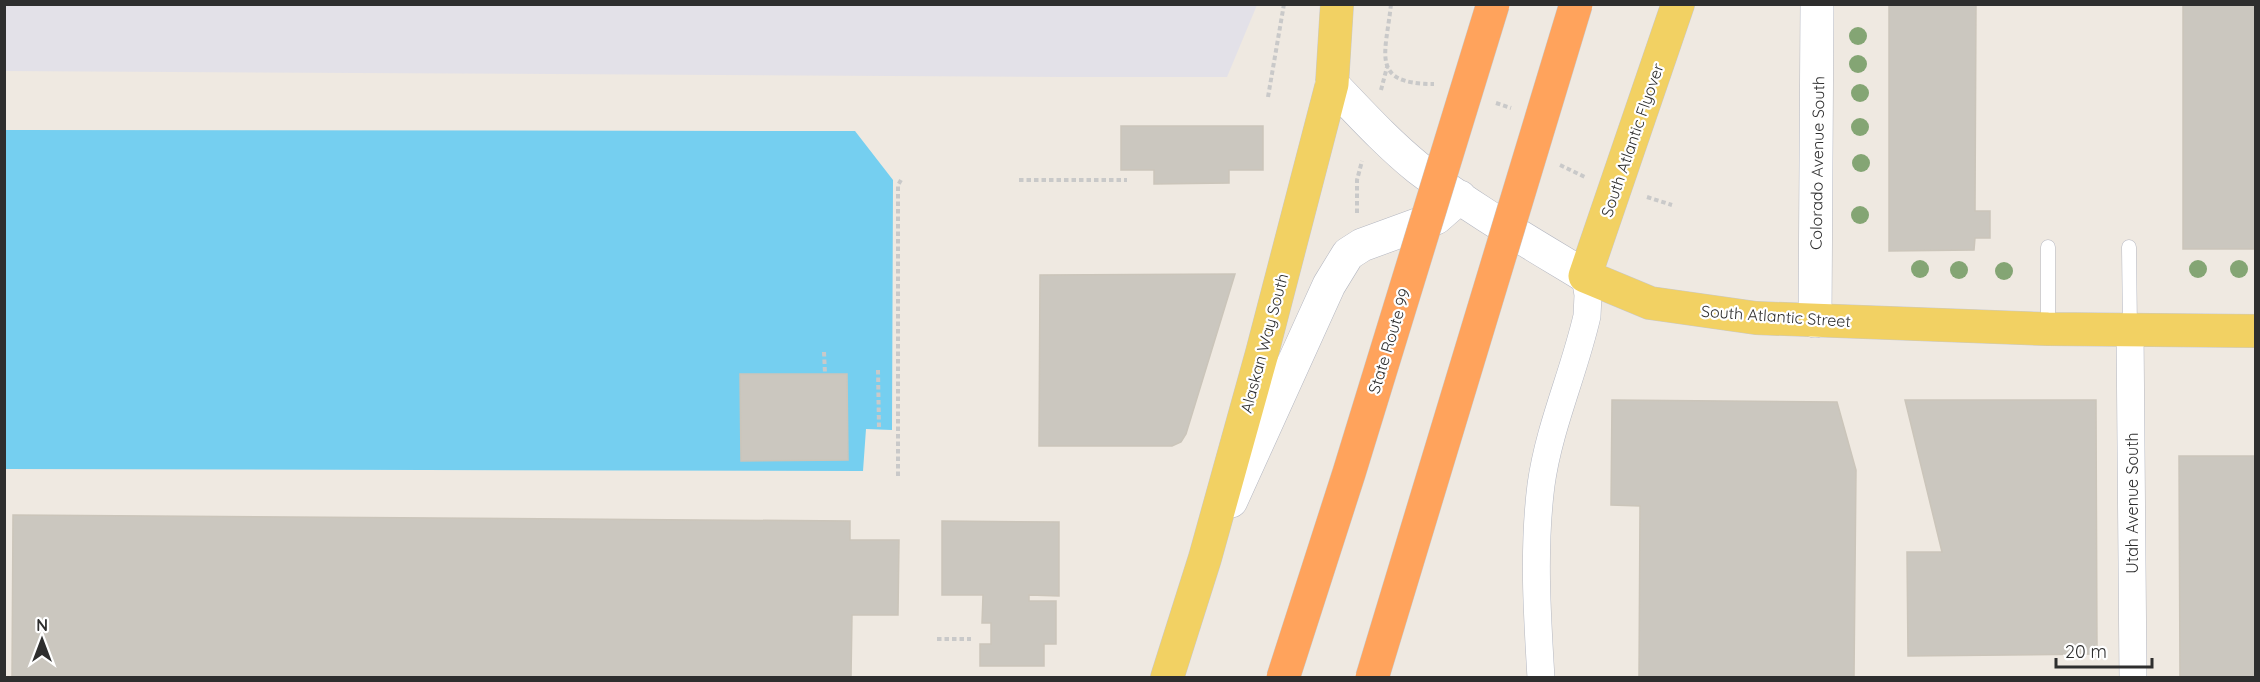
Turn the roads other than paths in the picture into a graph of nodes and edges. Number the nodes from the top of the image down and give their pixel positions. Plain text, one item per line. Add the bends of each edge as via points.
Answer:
1 (1336, 4) edge
2 (1493, 4) edge
3 (1576, 4) edge
4 (1678, 4) edge
5 (1817, 4) edge
6 (1332, 84) junction
7 (1460, 196) junction
8 (2048, 247) dead end
9 (2129, 247) dead end
10 (1585, 276) junction
11 (1815, 321) junction
12 (2048, 329) junction
13 (2130, 329) junction
14 (2256, 331) edge
15 (1205, 558) junction
16 (1167, 678) edge
17 (1283, 678) edge
18 (1372, 678) edge
19 (1541, 678) edge
20 (2133, 678) edge

1 - 6 main road, Alaskan Way South
2 - 17 highway, State Route 99, bridge
3 - 18 highway, bridge
4 - 10 main road, South Atlantic Flyover
5 - 11 main road, Colorado Avenue South
6 - 7 main road, South Atlantic Street via 1418,168
6 - 15 main road, Alaskan Way South
7 - 10 main road, South Atlantic Street
7 - 15 main road via 1436,218 1362,245 1348,254 1329,285
8 - 12 lane
9 - 13 lane
10 - 11 main road, South Atlantic Street via 1650,303 1756,318
10 - 19 street via 1587,316 1541,484 1535,576
11 - 12 main road, South Atlantic Street
12 - 13 main road, South Atlantic Street
13 - 14 main road, South Atlantic Street
13 - 20 street, Utah Avenue South
15 - 16 main road, Alaskan Way South

